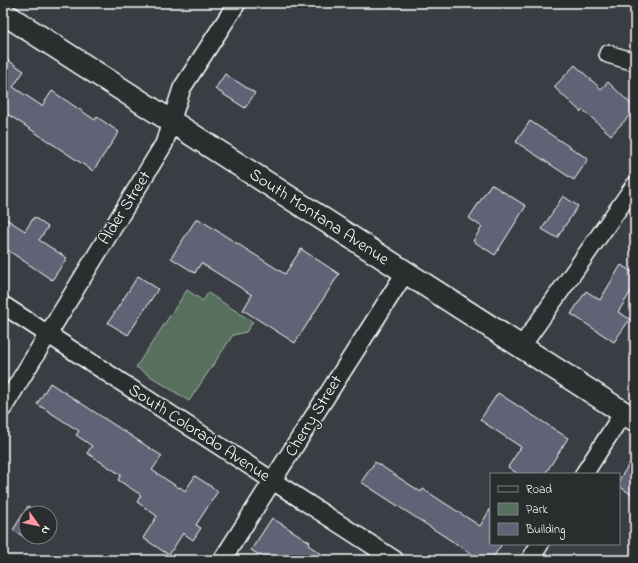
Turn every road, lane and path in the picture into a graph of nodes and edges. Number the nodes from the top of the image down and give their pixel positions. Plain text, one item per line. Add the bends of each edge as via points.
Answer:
1 (237, 3) edge
2 (3, 14) edge
3 (608, 54) dead end
4 (635, 62) edge
5 (171, 122) junction
6 (635, 185) edge
7 (405, 272) junction
8 (3, 305) edge
9 (47, 334) junction
10 (521, 347) junction
11 (3, 408) edge
12 (629, 417) edge
13 (585, 473) edge
14 (272, 481) junction
15 (539, 545) edge
16 (222, 560) edge
17 (395, 560) edge
18 (530, 560) edge

1 - 5 street, Alder Street via 182,88
2 - 5 street, South Montana Avenue
3 - 4 street
5 - 7 street, South Montana Avenue
5 - 9 street, Alder Street via 164,144
6 - 10 street
7 - 10 street, South Montana Avenue
7 - 14 street, Cherry Street
8 - 9 street, South Colorado Avenue
9 - 11 street, Alder Street
9 - 14 street, South Colorado Avenue
10 - 12 street, South Montana Avenue
12 - 13 street
14 - 16 street, Cherry Street
14 - 17 street, South Colorado Avenue
15 - 18 street

